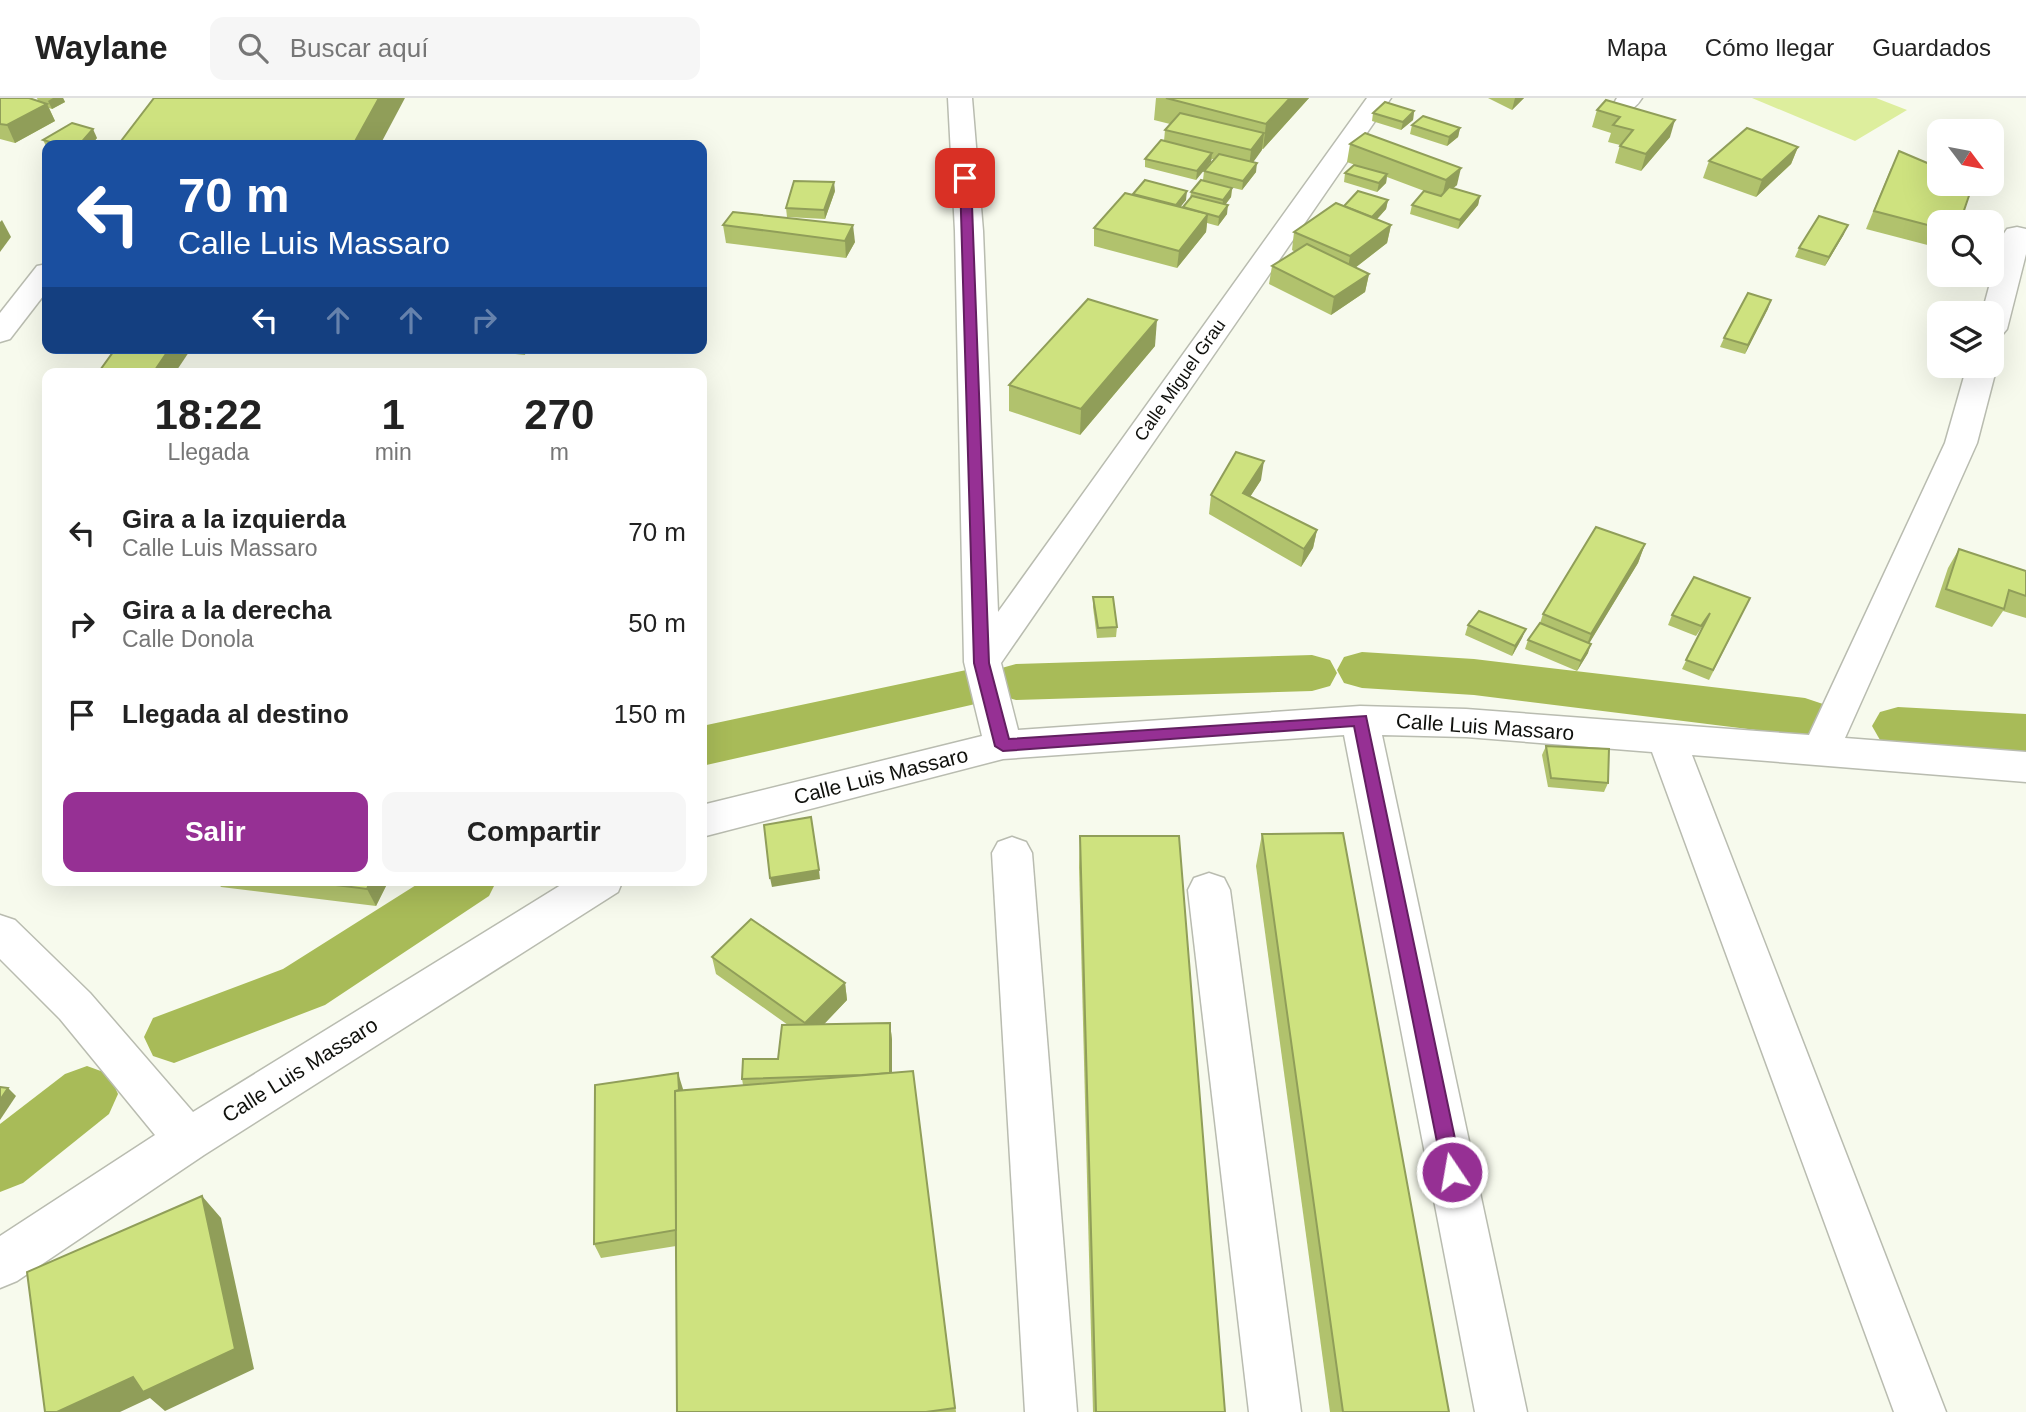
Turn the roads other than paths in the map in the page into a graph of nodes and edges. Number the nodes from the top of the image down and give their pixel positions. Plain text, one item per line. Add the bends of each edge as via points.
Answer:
1 (960, 98) edge
2 (1379, 98) edge
3 (2017, 235) dead end
4 (42, 278) edge
5 (1999, 301) edge
6 (0, 333) edge
7 (1979, 378) edge
8 (982, 663) junction
9 (1360, 720) junction
10 (1667, 740) junction
11 (1003, 746) junction
12 (1820, 752) junction
13 (2026, 767) edge
14 (707, 820) edge
15 (1013, 853) dead end
16 (593, 886) edge
17 (1209, 890) dead end
18 (7, 946) edge
19 (188, 1140) junction
20 (0, 1264) edge
21 (1051, 1412) edge
22 (1275, 1412) edge
23 (1501, 1412) edge
24 (1920, 1412) edge

1 - 8 street via 969,231
2 - 8 street, Calle Miguel Grau
3 - 5 street
4 - 6 street
7 - 12 street via 1961,443
8 - 11 street
9 - 10 street, Calle Luis Massaro via 1466,723
9 - 11 street, Calle Luis Massaro
9 - 23 street
10 - 12 street, Calle Luis Massaro
10 - 24 street
11 - 14 street, Calle Luis Massaro
12 - 13 street, Calle Luis Massaro
15 - 21 street
16 - 19 street, Calle Luis Massaro
17 - 22 street
18 - 19 street via 75,1006
19 - 20 street, Calle Luis Massaro

